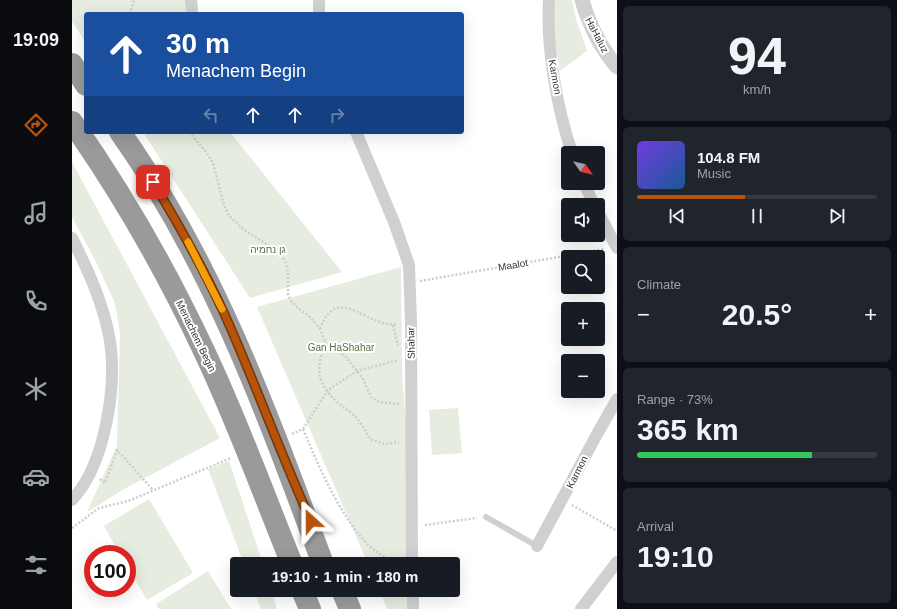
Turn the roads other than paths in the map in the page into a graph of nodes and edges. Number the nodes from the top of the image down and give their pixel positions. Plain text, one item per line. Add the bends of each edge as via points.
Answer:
1 (319, 0) edge
2 (549, 0) edge
3 (582, 0) edge
4 (319, 12) edge
5 (72, 64) edge
6 (617, 67) edge
7 (84, 82) edge
8 (72, 122) edge
9 (121, 134) edge
10 (357, 134) edge
11 (570, 146) edge
12 (605, 225) edge
13 (72, 238) edge
14 (617, 248) edge
15 (617, 399) edge
16 (286, 464) junction
17 (266, 499) junction
18 (72, 500) edge
19 (486, 517) road end
20 (537, 546) joint
21 (284, 557) edge
22 (289, 557) edge
23 (320, 557) edge
24 (327, 557) edge
25 (412, 557) edge
26 (617, 562) edge
27 (297, 597) edge
28 (305, 597) edge
29 (336, 597) edge
30 (345, 597) edge
31 (413, 597) edge
32 (301, 609) edge
33 (310, 609) edge
34 (340, 609) edge
35 (350, 609) edge
36 (413, 609) edge
37 (581, 609) edge

1 - 4 street
2 - 11 street, Karmon via 548,23 552,60
3 - 6 street, HaHaluz via 597,39
5 - 7 highway
8 - 17 highway, Menachem Begin via 124,203 185,311 205,351
9 - 16 highway via 153,182 201,266 224,313
10 - 25 street, Shahar via 402,241 408,265 411,322
12 - 14 street
13 - 18 street via 94,286 102,312 110,341 111,366 110,396 99,451 91,472
15 - 20 street, Karmon
16 - 23 highway
16 - 24 highway
17 - 21 highway
17 - 22 highway, Menachem Begin
19 - 20 lane
26 - 37 street
27 - 32 highway
28 - 33 highway
29 - 34 highway
30 - 35 highway
31 - 36 street

